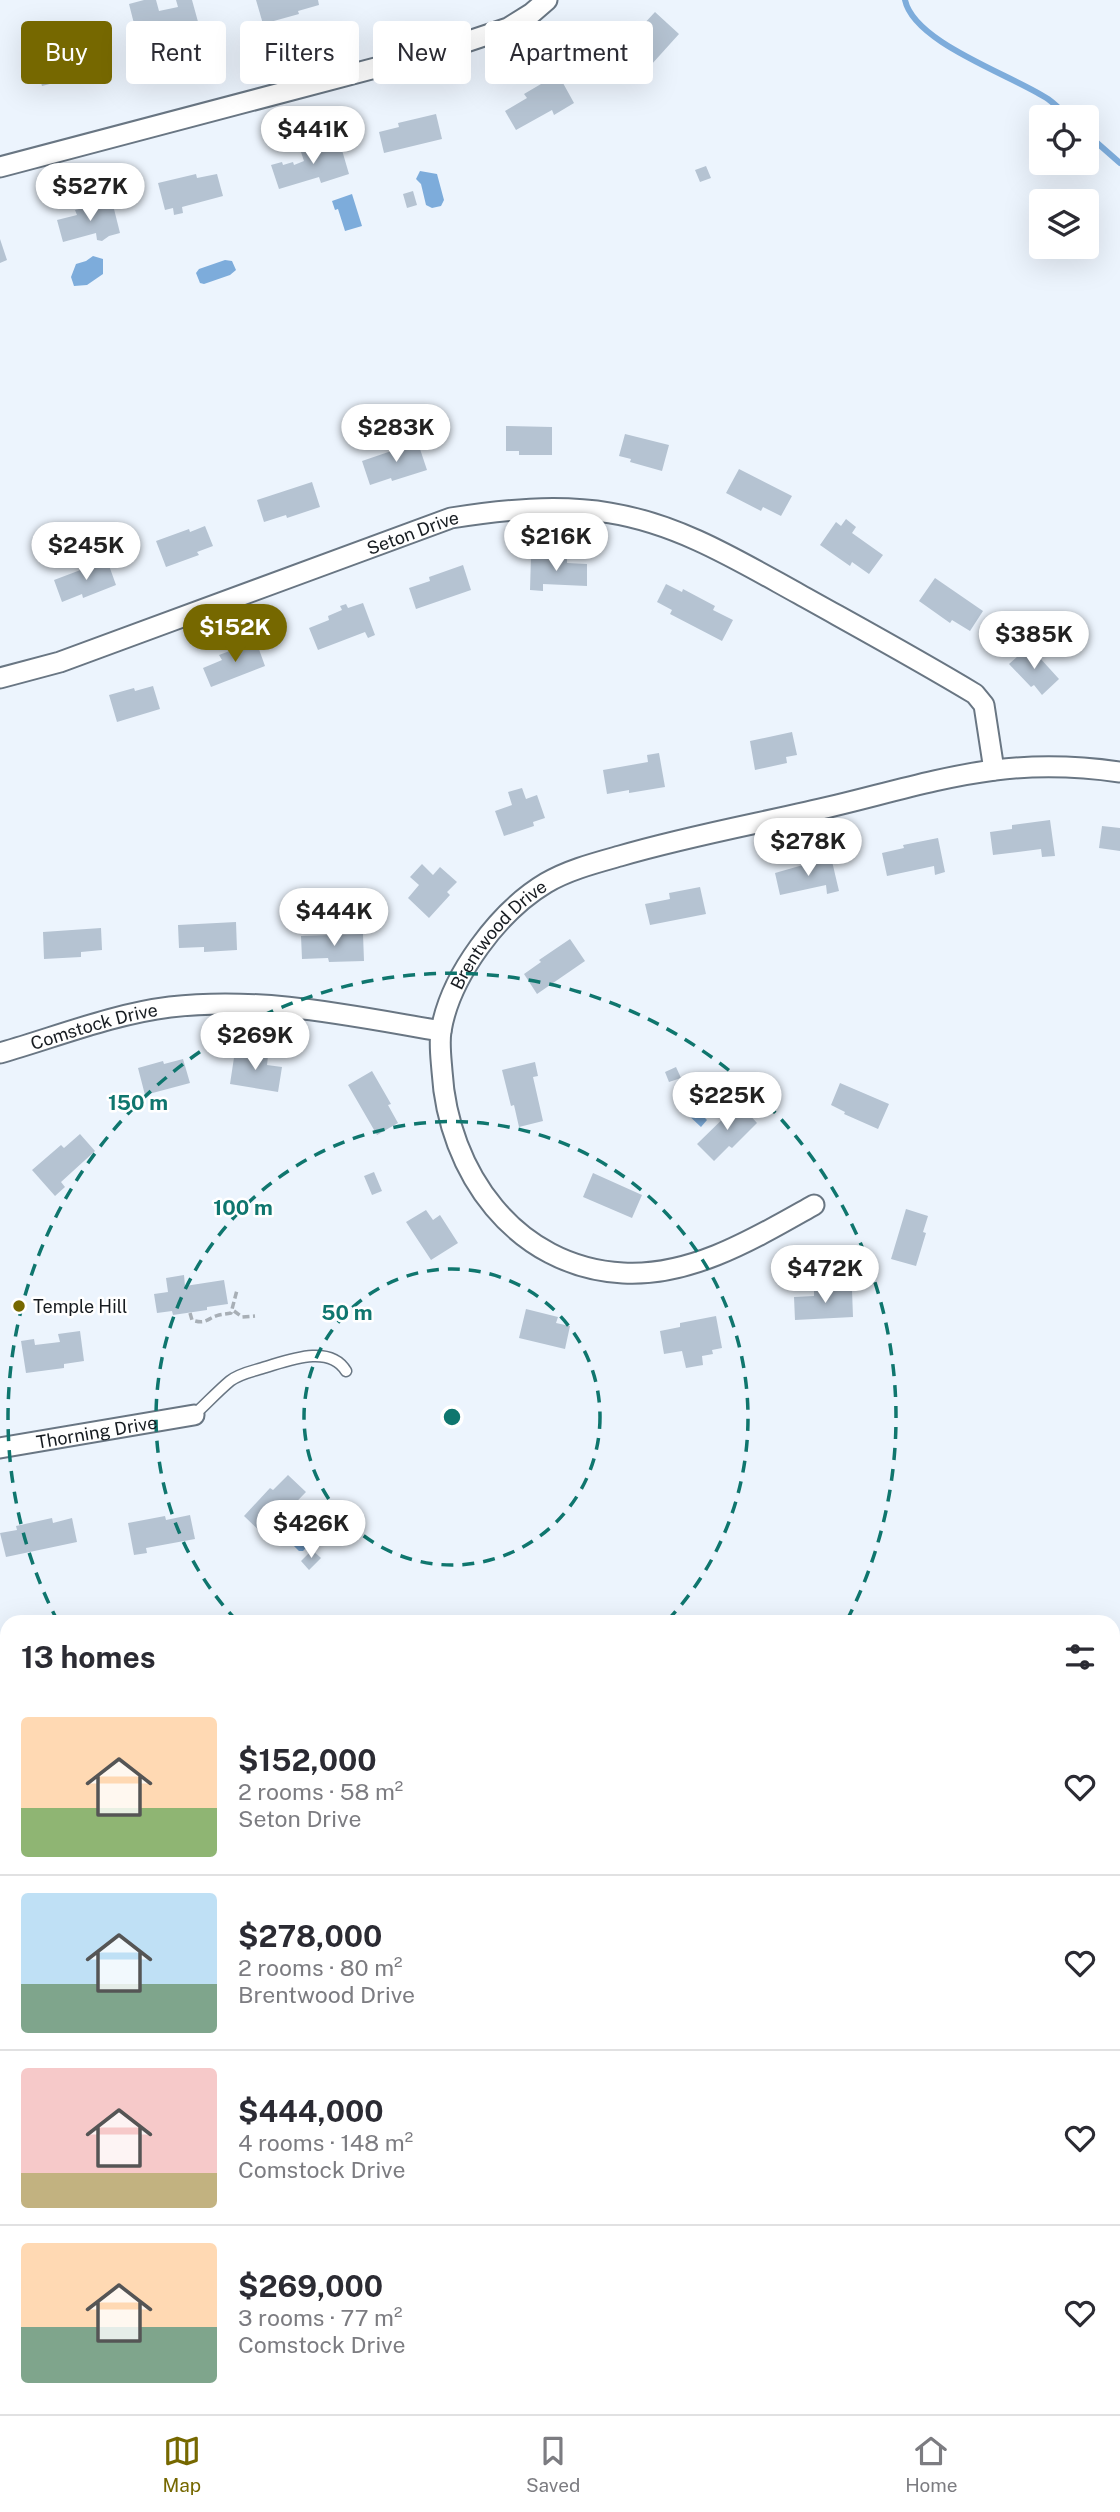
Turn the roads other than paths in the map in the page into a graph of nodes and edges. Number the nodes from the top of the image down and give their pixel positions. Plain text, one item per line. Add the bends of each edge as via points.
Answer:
1 (547, 0) edge
2 (0, 167) edge
3 (0, 678) edge
4 (995, 770) junction
5 (1120, 772) edge
6 (441, 1031) junction
7 (0, 1053) edge
8 (814, 1205) dead end
9 (346, 1371) dead end
10 (194, 1415) joint
11 (0, 1448) edge

1 - 2 street via 508,28 436,52
3 - 4 street, Seton Drive via 61,662 451,518 537,509 610,513 669,528 725,553 975,694 984,705
4 - 5 street, Brentwood Drive via 1056,766
4 - 6 street, Brentwood Drive via 581,867 545,884 510,912 475,950 454,990
6 - 7 street, Comstock Drive via 306,1009 218,1004 169,1007
6 - 8 street, Brentwood Drive via 445,1104 475,1183 506,1220 560,1258 623,1273 675,1268 720,1254
9 - 10 lane via 326,1357 312,1356 245,1373
10 - 11 street, Thorning Drive

